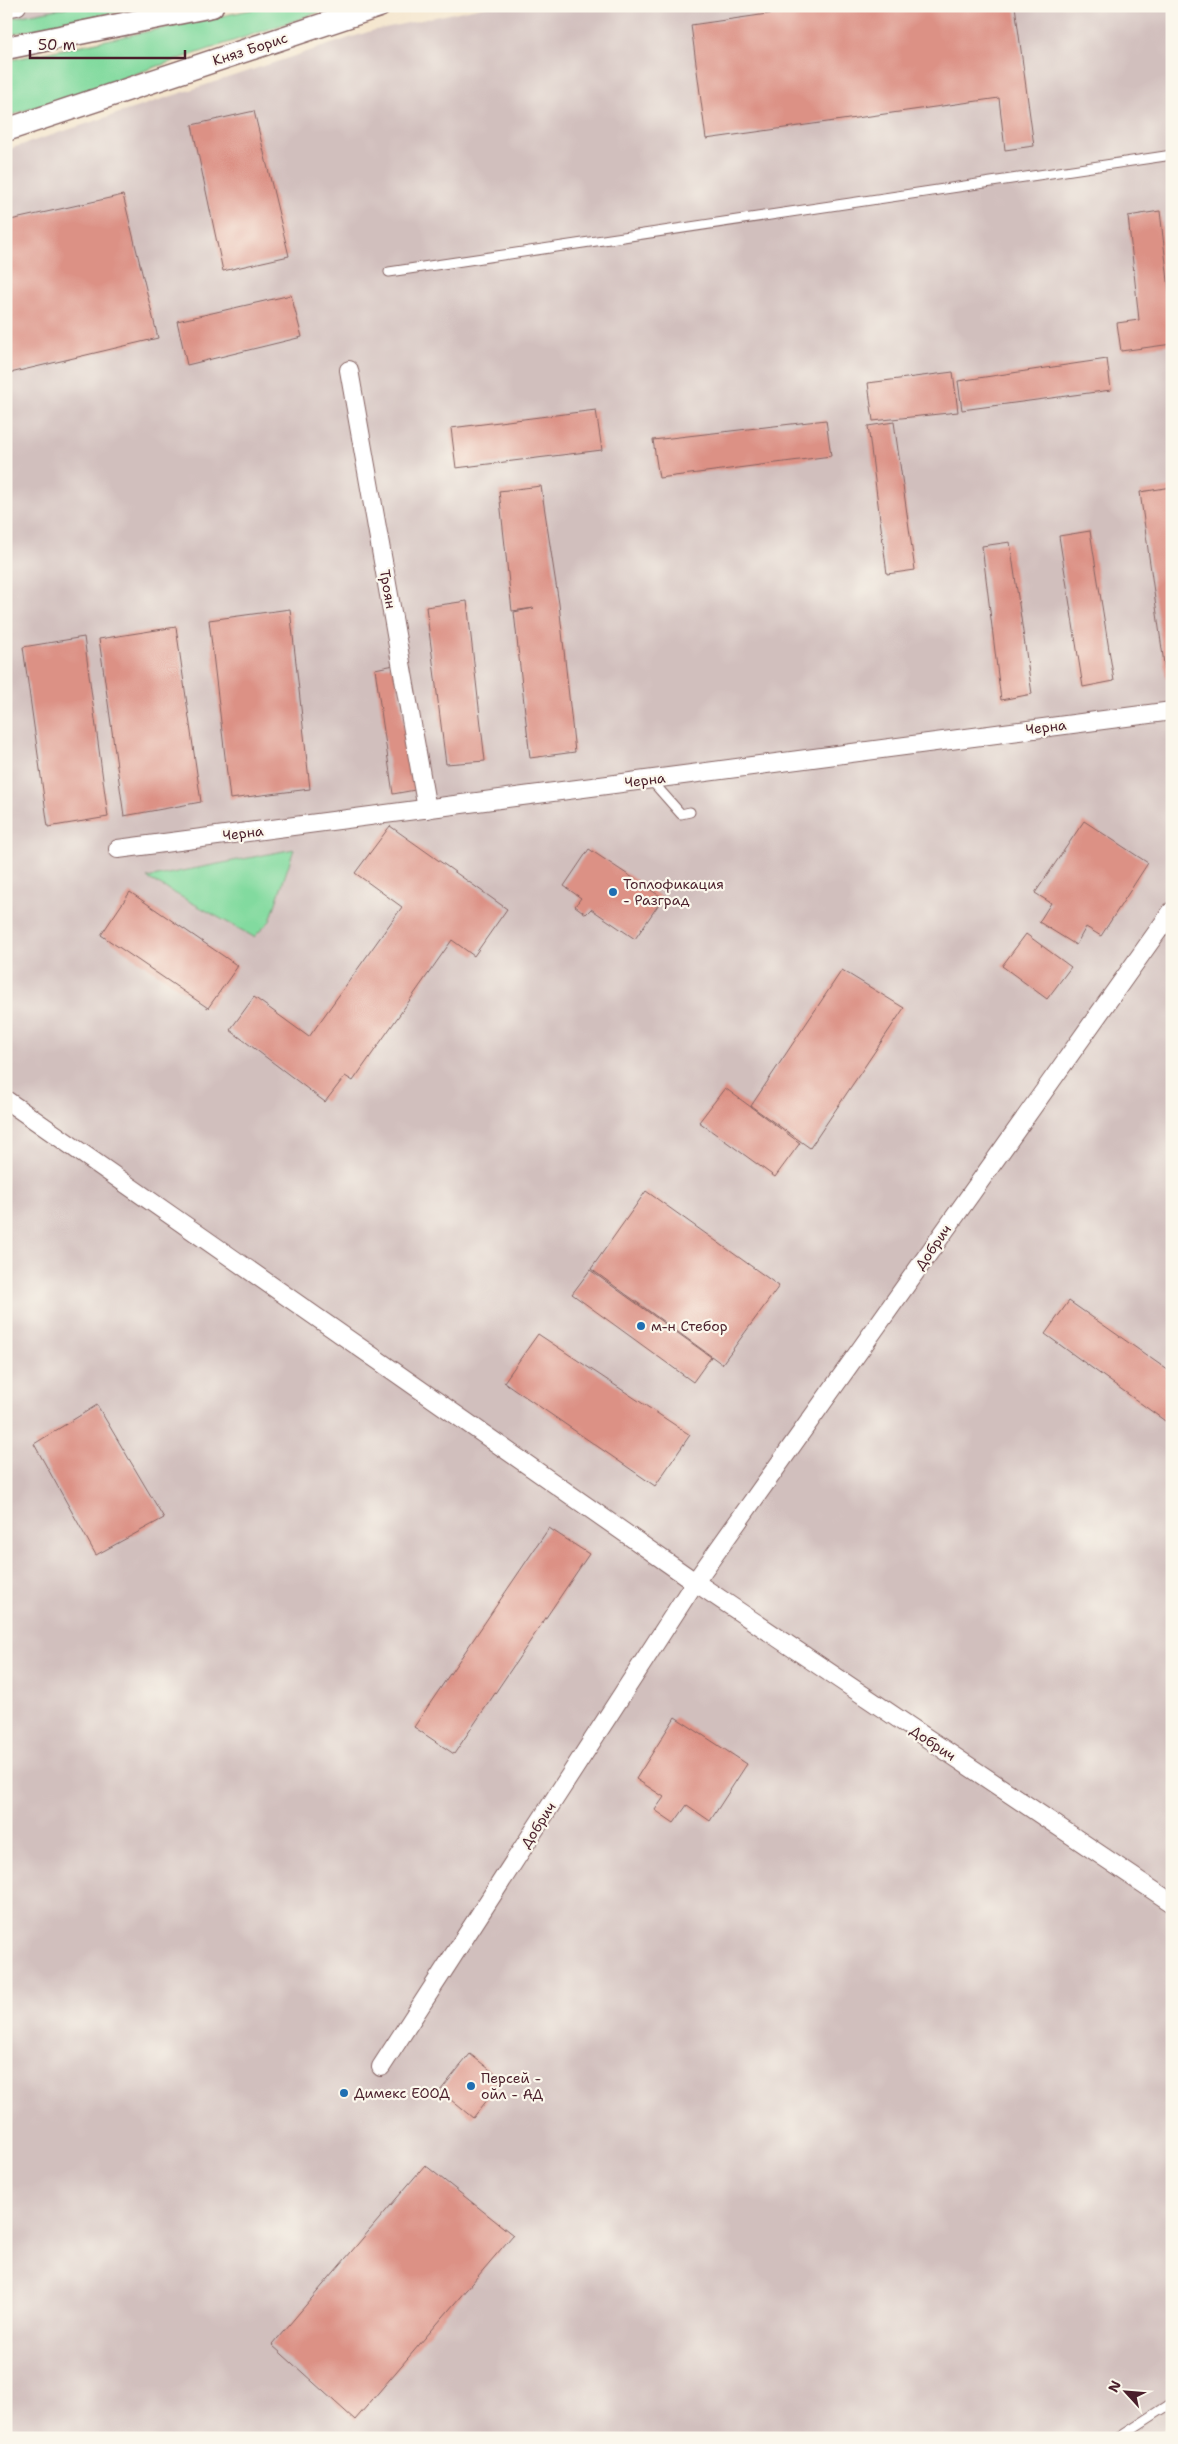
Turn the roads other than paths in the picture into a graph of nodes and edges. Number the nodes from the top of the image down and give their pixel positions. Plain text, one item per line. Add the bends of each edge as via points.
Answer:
1 (17, 6) edge
2 (212, 6) edge
3 (379, 6) edge
4 (6, 8) edge
5 (6, 48) edge
6 (6, 130) edge
7 (1172, 155) edge
8 (389, 272) dead end
9 (349, 370) dead end
10 (1172, 711) edge
11 (651, 779) junction
12 (427, 809) junction
13 (690, 812) dead end
14 (118, 849) dead end
15 (1172, 911) edge
16 (6, 1100) edge
17 (695, 1582) junction
18 (1172, 1904) edge
19 (381, 2067) dead end
20 (1172, 2403) edge
21 (1118, 2438) edge

1 - 4 street
2 - 5 street
3 - 6 street, Княз Борис
7 - 8 lane
9 - 12 street, Троян
10 - 11 street, Черна
11 - 12 street, Черна
11 - 13 lane via 680,814
12 - 14 street, Черна
15 - 17 street, Добрич
16 - 17 street
17 - 18 street, Добрич
17 - 19 street, Добрич
20 - 21 lane

